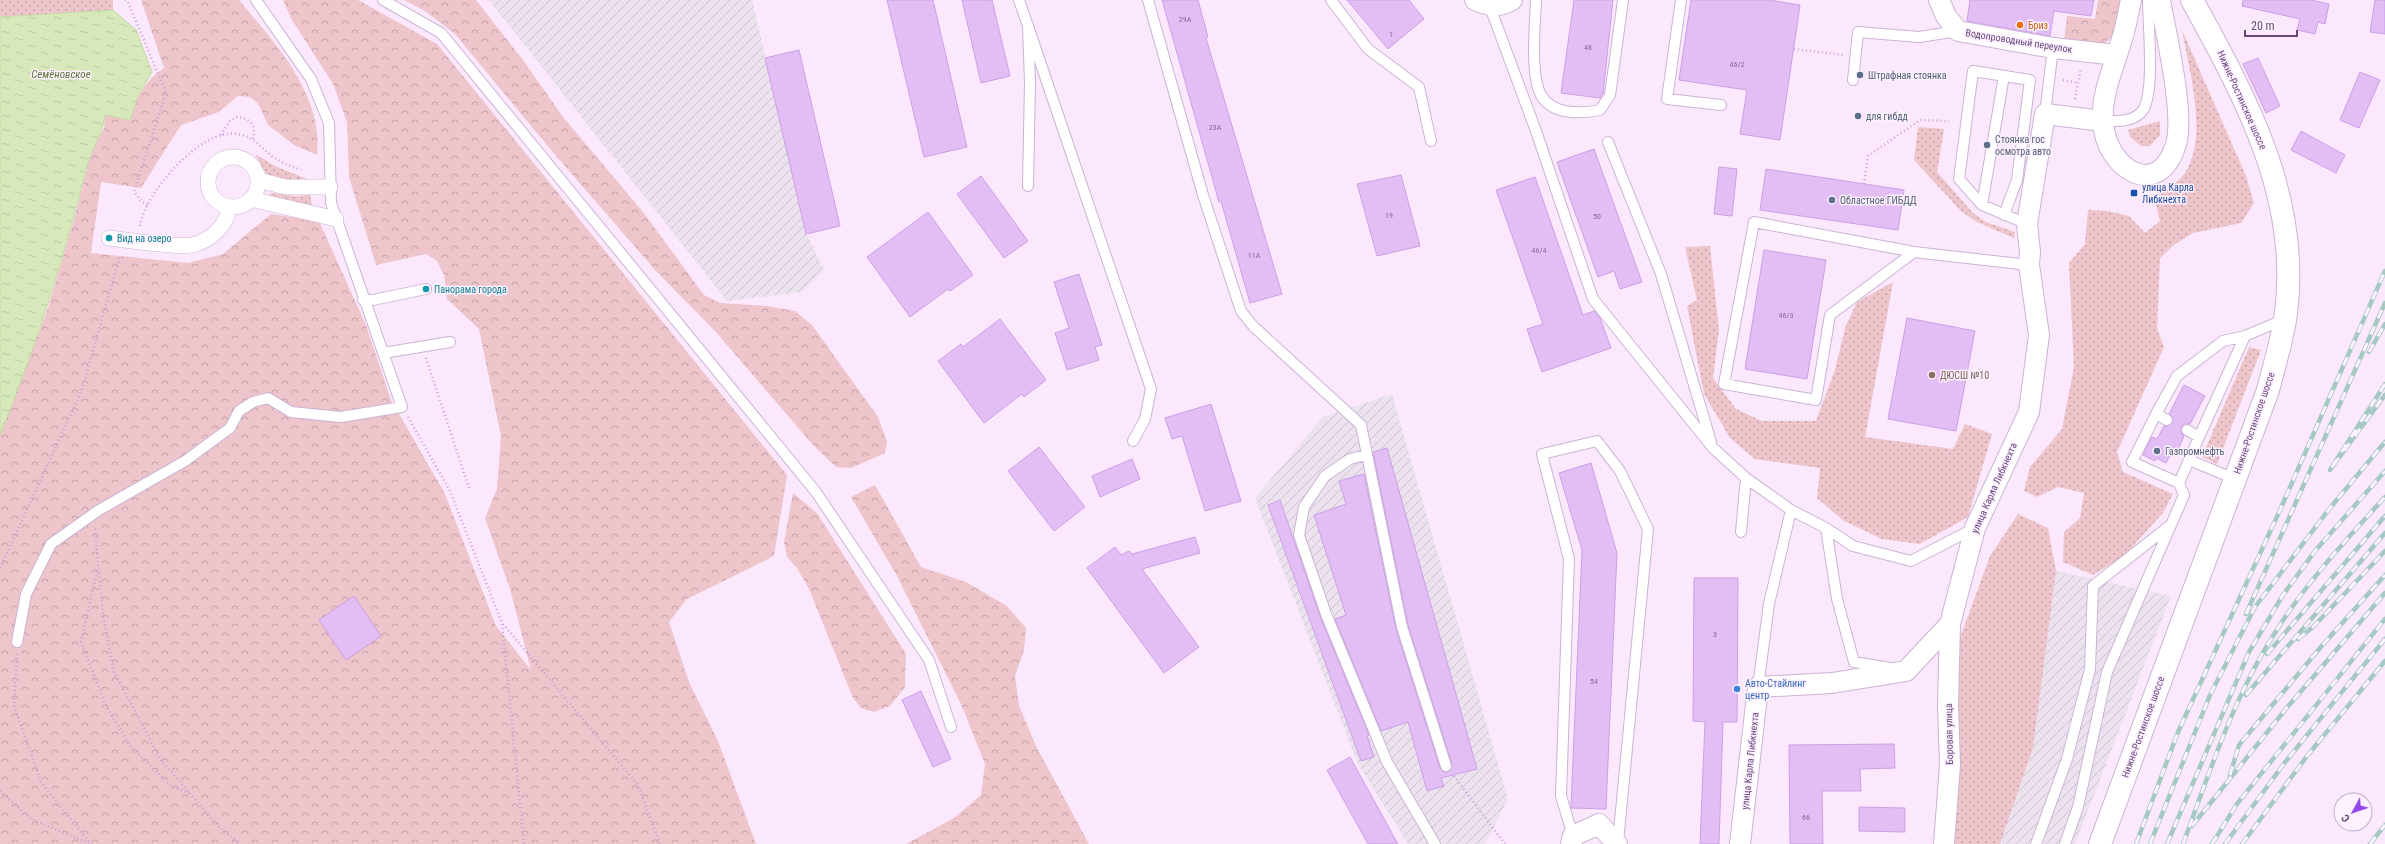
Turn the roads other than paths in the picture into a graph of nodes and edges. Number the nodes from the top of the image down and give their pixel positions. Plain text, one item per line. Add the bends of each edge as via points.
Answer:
1 (256, 0) edge
2 (383, 0) edge
3 (1019, 0) edge
4 (1148, 0) edge
5 (1331, 0) edge
6 (1512, 0) edge
7 (1536, 0) edge
8 (1622, 0) edge
9 (1681, 0) edge
10 (1939, 0) edge
11 (2131, 0) edge
12 (2148, 0) edge
13 (2160, 0) edge
14 (2192, 0) edge
15 (1482, 3) edge
16 (1028, 26) junction
17 (1958, 31) junction
18 (2053, 48) junction
19 (2117, 55) junction
20 (2004, 76) junction
21 (1853, 80) dead end
22 (1721, 104) dead end
23 (2045, 114) junction
24 (2102, 121) junction
25 (1431, 141) dead end
26 (1608, 142) dead end
27 (258, 180) junction
28 (330, 182) junction
29 (1028, 186) dead end
30 (251, 199) junction
31 (1982, 205) junction
32 (229, 207) junction
33 (2004, 215) junction
34 (336, 219) junction
35 (2026, 224) junction
36 (109, 238) dead end
37 (1914, 252) junction
38 (2029, 265) junction
39 (426, 289) dead end
40 (363, 300) junction
41 (2285, 319) junction
42 (2245, 336) junction
43 (450, 342) dead end
44 (383, 354) junction
45 (2156, 414) junction
46 (2167, 420) dead end
47 (2188, 430) dead end
48 (2199, 437) junction
49 (1133, 441) dead end
50 (1713, 448) junction
51 (1366, 455) junction
52 (2189, 460) junction
53 (1746, 478) junction
54 (2235, 479) junction
55 (2179, 483) junction
56 (1791, 510) junction
57 (2170, 525) junction
58 (1826, 528) junction
59 (1975, 528) junction
60 (1741, 532) dead end
61 (1950, 624) junction
62 (17, 642) road end
63 (1906, 671) junction
64 (1758, 687) junction
65 (951, 727) dead end
66 (1446, 766) road end
67 (1572, 840) edge
68 (1617, 843) edge
69 (1435, 844) edge
70 (1740, 844) edge
71 (1944, 844) edge
72 (2036, 844) edge
73 (2065, 844) edge
74 (2100, 844) edge

1 - 28 lane via 311,79 329,123
2 - 65 lane via 441,33 816,492 929,660
3 - 16 lane
4 - 51 lane via 1203,195 1241,311 1253,326 1361,425
5 - 25 lane via 1368,49 1419,87
6 - 15 street via 1504,5
7 - 8 lane via 1535,70 1541,96 1558,110 1585,113 1600,110 1610,95
9 - 22 lane via 1667,99
10 - 17 street, Водопроводный переулок via 1946,16
11 - 19 street
12 - 24 lane via 2149,92 2143,110 2135,117 2123,121
13 - 24 street via 2178,121 2171,158 2151,173 2143,175 2131,172 2120,165 2112,154
14 - 41 street, Нижне-Ростинское шоссе via 2225,60 2254,122 2278,188 2288,241
15 - 50 lane via 1536,131 1593,298
16 - 29 lane
16 - 49 lane via 1151,390 1145,419
17 - 18 street, Водопроводный переулок
17 - 21 lane via 1919,37 1858,32
18 - 19 street, Водопроводный переулок
18 - 23 lane
19 - 24 street via 2106,90
20 - 31 lane
20 - 31 lane via 1973,71 1959,179
20 - 33 lane via 2030,80 2017,180
23 - 24 street
23 - 35 street, улица Карла Либкнехта
26 - 50 lane via 1661,274
27 - 28 street via 286,187
27 - 30 street via 255,194
27 - 32 street via 252,166 245,159 225,157 217,162 210,169 208,189 213,198
28 - 34 lane via 331,203
30 - 32 street via 240,206
30 - 34 street
31 - 33 lane
32 - 36 street via 224,224 219,230 206,240 192,245
33 - 35 lane
34 - 40 lane
35 - 38 street, улица Карла Либкнехта
37 - 37 lane via 1754,222 1724,384 1816,400 1830,315
37 - 38 lane
38 - 59 street, улица Карла Либкнехта via 2039,335 2029,412
39 - 40 lane
40 - 44 lane
41 - 42 lane
41 - 54 street, Нижне-Ростинское шоссе via 2268,390
42 - 45 lane via 2224,341 2177,376
42 - 48 lane
43 - 44 lane
44 - 62 lane via 402,407 340,417 291,412 268,398 253,402 239,411 230,428 185,461 94,514 51,544 26,594
45 - 46 lane
45 - 55 lane via 2132,462
47 - 48 lane
48 - 52 lane
50 - 53 lane
51 - 66 lane via 1402,627
51 - 69 lane via 1350,459 1325,476 1304,507 1299,535 1326,614 1387,762
52 - 54 lane
52 - 55 lane
53 - 56 lane
53 - 60 lane
54 - 74 street, Нижне-Ростинское шоссе
55 - 57 lane via 2184,495
56 - 58 lane
56 - 64 lane via 1769,604
57 - 72 lane via 2093,586 2090,669 2067,759
57 - 73 lane via 2107,672 2078,807
58 - 59 lane via 1853,546 1910,561
58 - 63 lane via 1837,599 1854,662
59 - 61 street, улица Карла Либкнехта
61 - 63 street, улица Карла Либкнехта
61 - 71 street, Боровая улица via 1950,765
63 - 64 street via 1832,683
64 - 70 street, улица Карла Либкнехта
67 - 68 street via 1598,824
67 - 68 lane via 1561,796 1569,559 1542,454 1597,441 1620,471 1648,529

